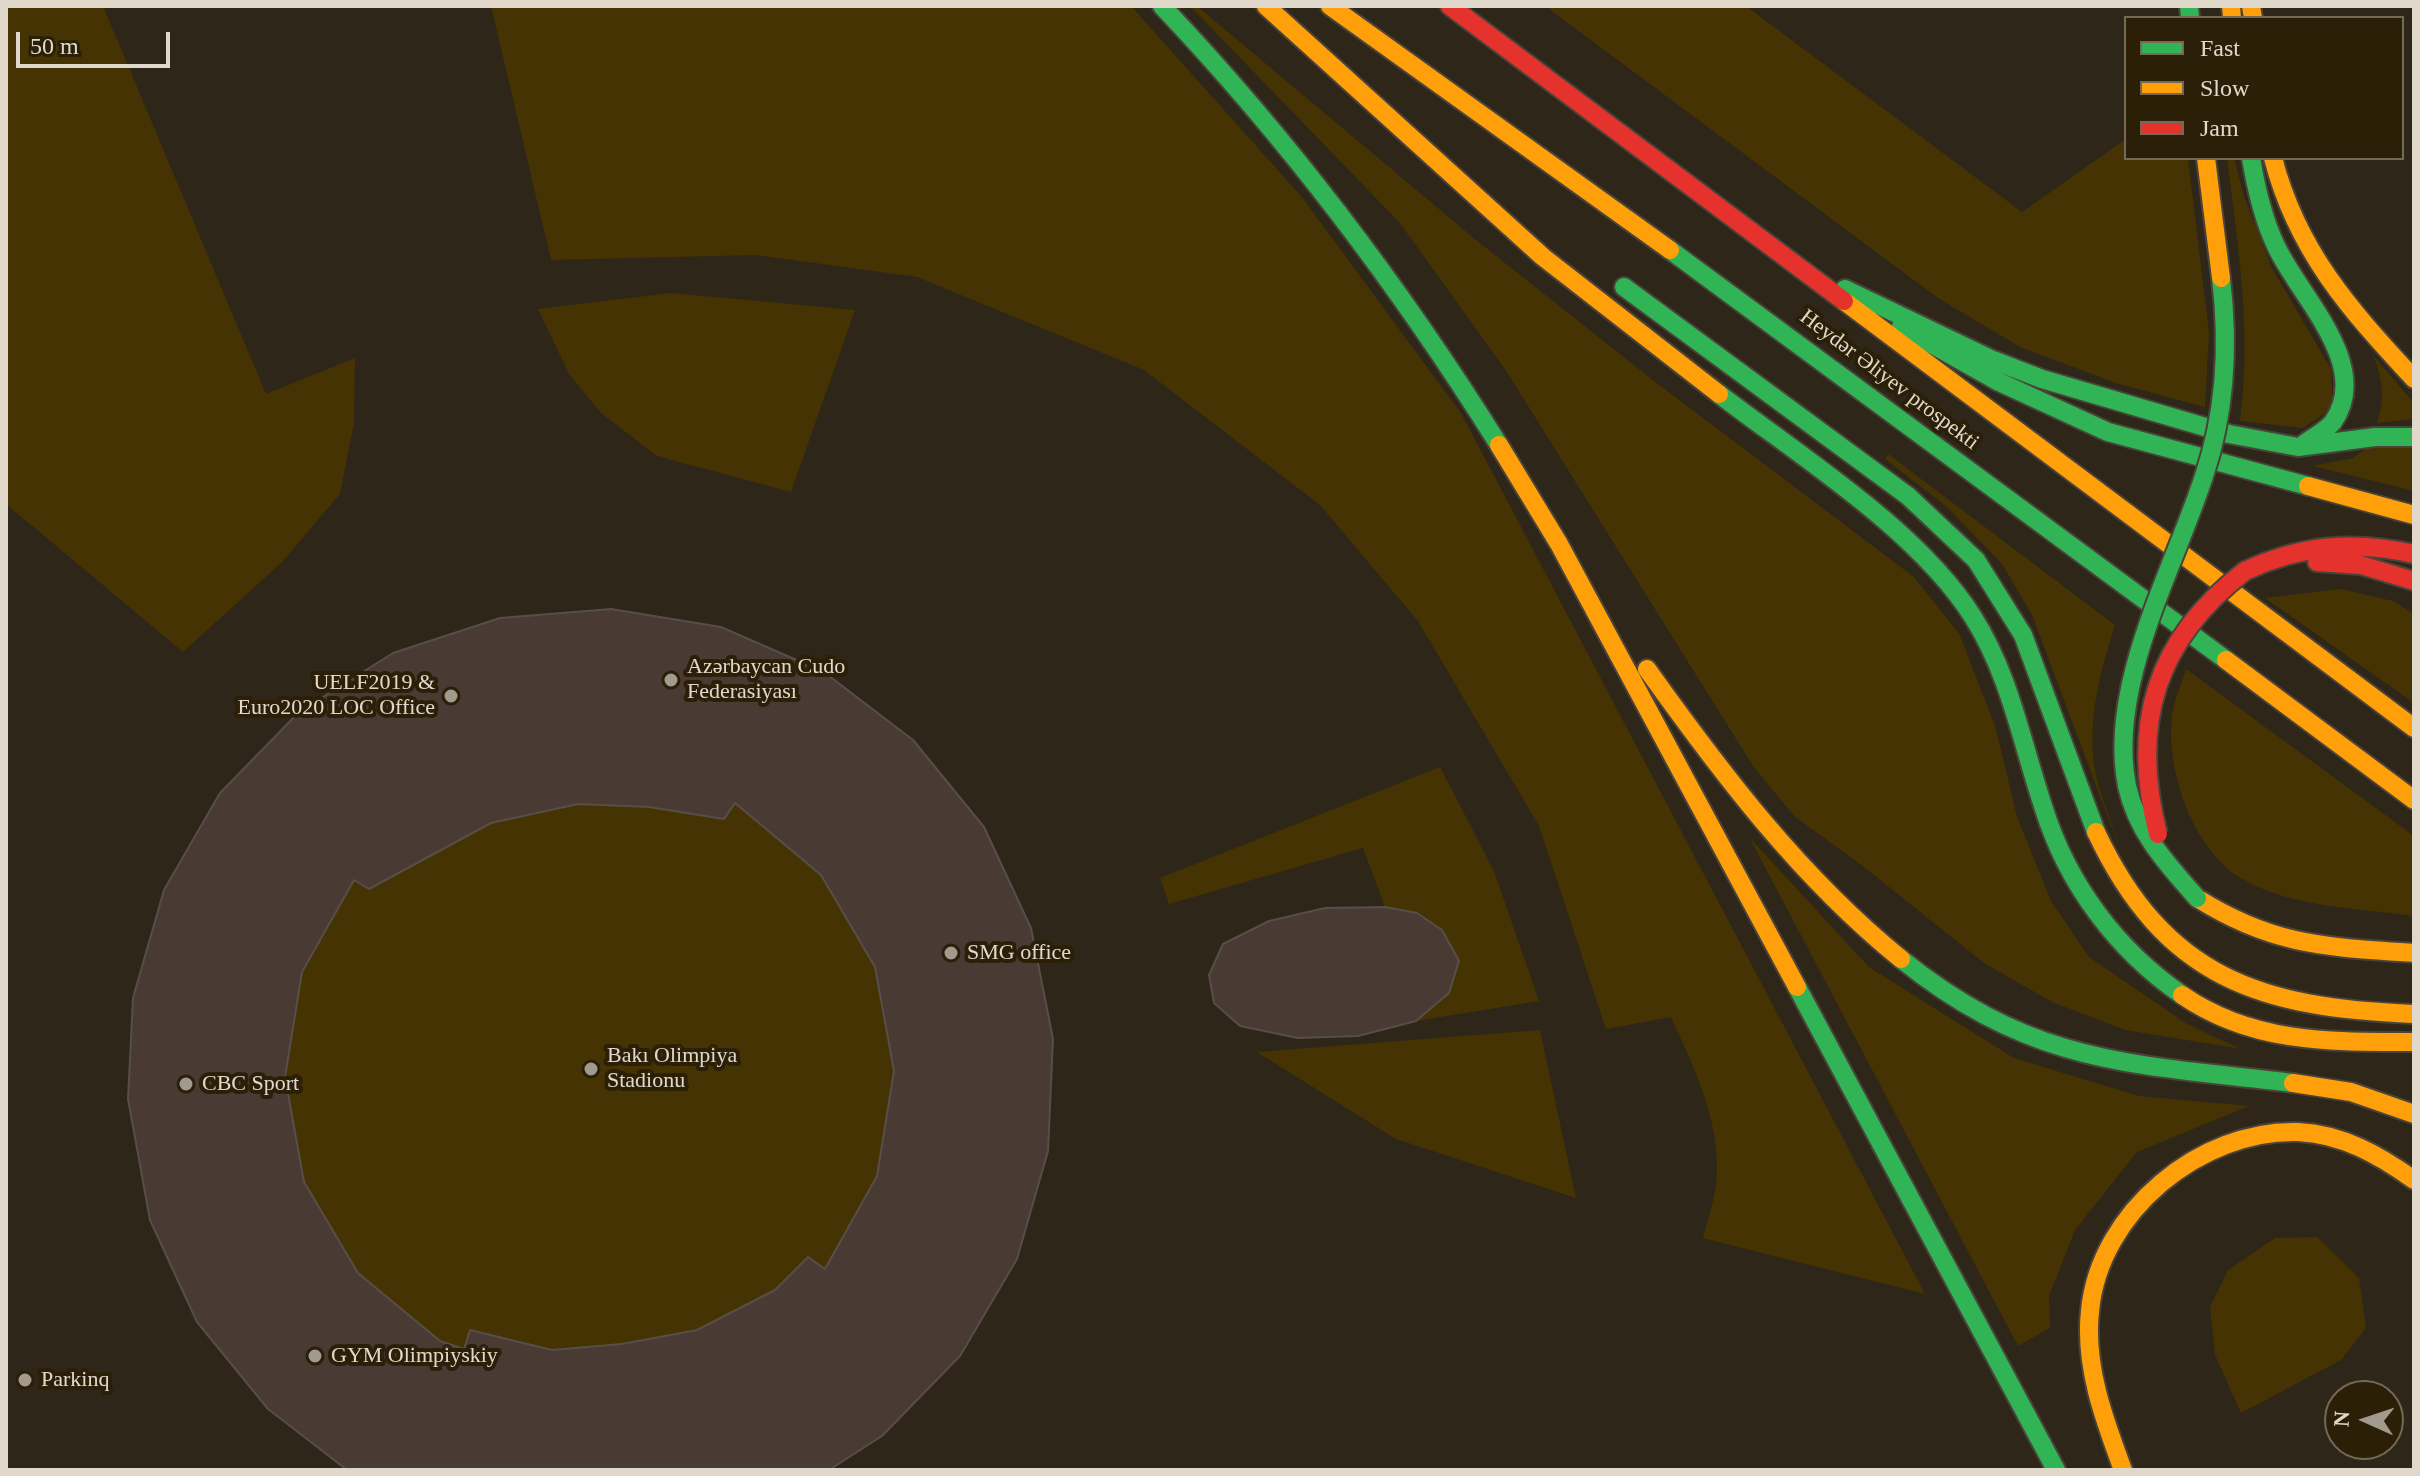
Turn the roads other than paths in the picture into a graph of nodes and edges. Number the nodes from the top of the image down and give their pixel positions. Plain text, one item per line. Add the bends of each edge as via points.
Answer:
1 (1162, 6) edge
2 (1266, 6) edge
3 (1330, 6) edge
4 (1450, 6) edge
5 (1307, 40) junction
6 (2206, 160) edge
7 (2252, 160) edge
8 (2274, 160) edge
9 (1504, 196) dead end
10 (1792, 263) junction
11 (1604, 273) dead end
12 (2414, 379) edge
13 (2414, 437) edge
14 (2298, 447) junction
15 (2414, 515) edge
16 (1559, 544) junction
17 (2414, 554) edge
18 (2245, 571) junction
19 (2414, 581) edge
20 (2414, 728) edge
21 (2414, 800) edge
22 (2197, 898) junction
23 (2406, 953) edge
24 (2414, 1014) edge
25 (2414, 1042) edge
26 (2414, 1114) edge
27 (2414, 1180) edge
28 (2056, 1470) edge
29 (2123, 1470) edge

1 - 16 main road via 1296,156 1380,262 1484,417
2 - 5 main road
3 - 21 main road, Heydər Əliyev prospekti via 1769,321
4 - 10 main road, Heydər Əliyev prospekti
5 - 9 main road
5 - 25 main road via 1543,257 1910,541 1938,570 1987,641 2045,814 2070,871 2124,948 2193,1003 2269,1035 2338,1043
6 - 22 main road, bridge via 2222,313 2221,409 2204,480 2128,697 2122,763 2126,792 2146,843
7 - 14 main road via 2277,247 2333,344 2346,379 2344,407 2337,420
8 - 12 main road via 2287,207 2313,262 2343,303
10 - 14 main road via 2042,379 2159,416
10 - 15 main road via 1936,348 2108,432
10 - 20 main road, Heydər Əliyev prospekti
11 - 24 main road via 1899,489 1975,559 2036,661 2093,830 2136,905 2165,937 2224,980 2256,993 2347,1012
13 - 14 main road
16 - 26 main road via 1741,796 1863,925 1921,974 1984,1015 2042,1042 2182,1075 2325,1089 2390,1102
16 - 28 main road
17 - 18 main road via 2370,546 2324,546 2291,552
18 - 19 main road via 2344,564 2386,570
18 - 22 main road, bridge via 2191,620 2172,649 2156,683 2147,726 2144,764 2150,810 2161,841
22 - 23 main road via 2238,925 2290,943
27 - 29 main road via 2367,1148 2322,1133 2274,1131 2220,1144 2170,1173 2136,1208 2110,1247 2094,1285 2089,1326 2095,1386

